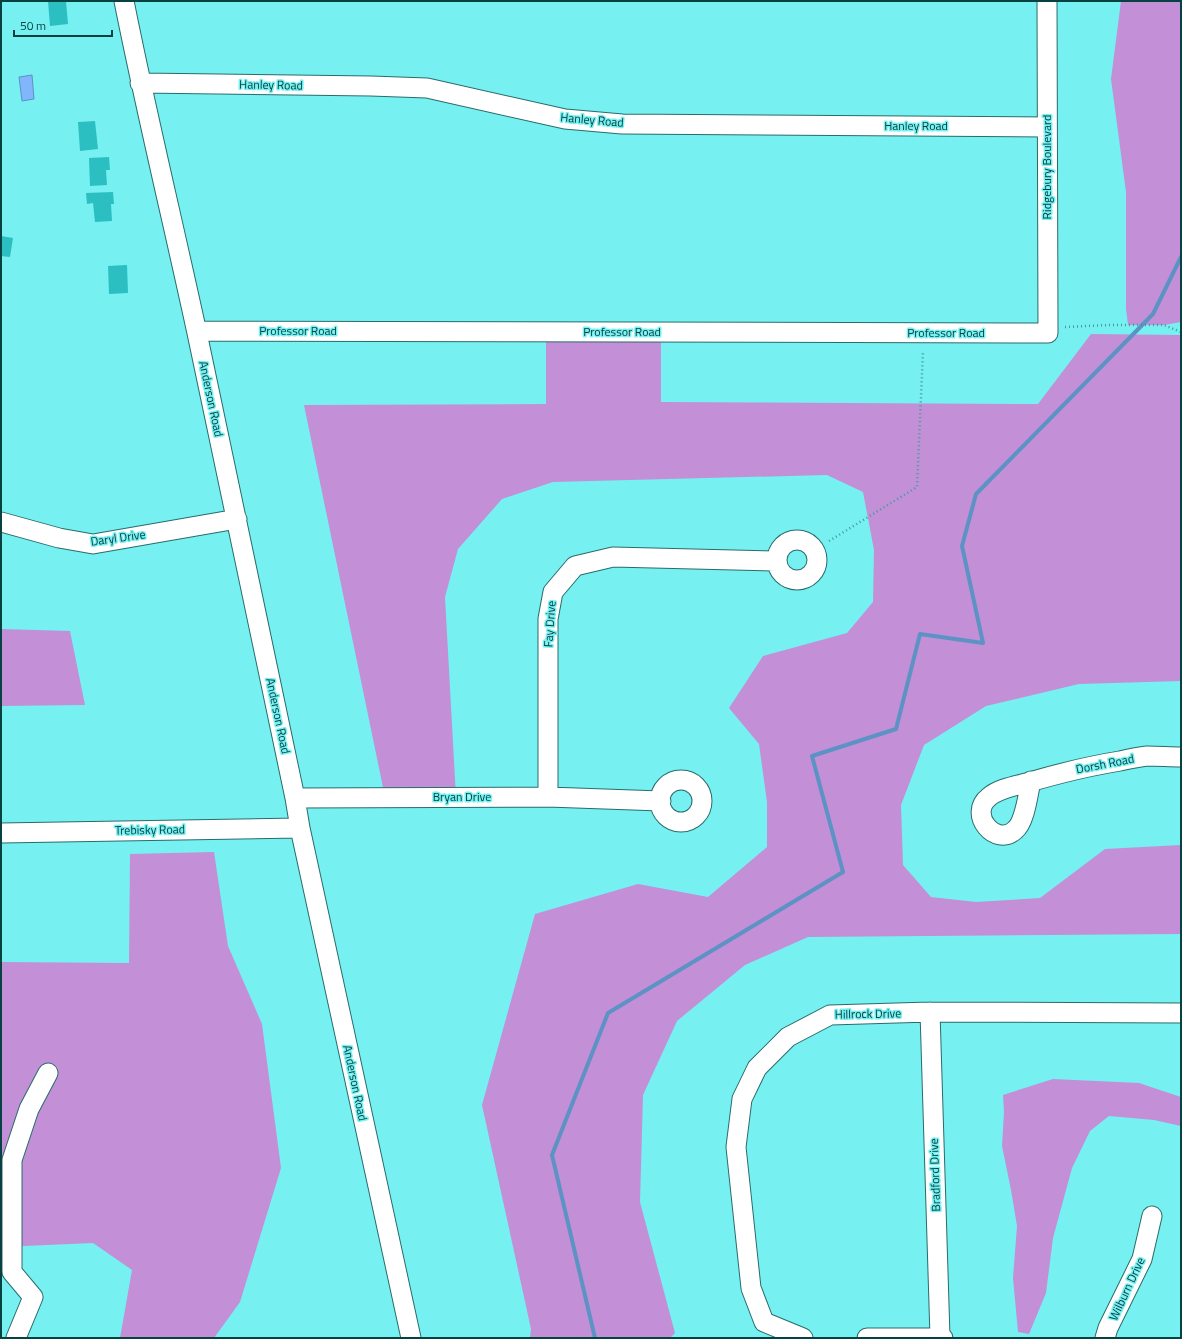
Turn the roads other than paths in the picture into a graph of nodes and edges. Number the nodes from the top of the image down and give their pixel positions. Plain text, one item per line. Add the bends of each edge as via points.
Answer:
1 (124, 1) edge
2 (1047, 1) edge
3 (140, 83) junction
4 (1047, 127) junction
5 (197, 331) junction
6 (1048, 333) joint
7 (237, 519) junction
8 (1, 522) edge
9 (777, 561) dead end
10 (1181, 757) edge
11 (1031, 781) dead end
12 (548, 797) junction
13 (295, 798) junction
14 (661, 801) dead end
15 (300, 828) junction
16 (1, 832) edge
17 (930, 1012) junction
18 (1181, 1013) edge
19 (48, 1073) dead end
20 (1152, 1216) dead end
21 (16, 1338) edge
22 (411, 1338) edge
23 (803, 1338) edge
24 (867, 1338) edge
25 (942, 1338) edge
26 (1105, 1338) edge

1 - 3 street, Anderson Road
2 - 4 street, Ridgebury Boulevard
3 - 4 street, Hanley Road via 427,88 565,119 622,124
3 - 5 street, Anderson Road
4 - 6 street, Ridgebury Boulevard
5 - 6 street, Professor Road
5 - 7 street, Anderson Road
7 - 8 street, Daryl Drive via 93,544 59,538
7 - 13 street, Anderson Road
9 - 12 street, Fay Drive via 613,557 575,566 553,592 548,619
10 - 11 street, Dorsh Road via 1147,756 1088,766
12 - 13 street, Bryan Drive
12 - 14 street, Bryan Drive
13 - 15 street
15 - 16 street, Trebisky Road
15 - 22 street, Anderson Road
17 - 18 street, Hillrock Drive
17 - 23 street, Hillrock Drive via 830,1015 788,1038 758,1068 742,1099 736,1147 751,1288 764,1322
17 - 25 street, Bradford Drive
19 - 21 street via 28,1109 12,1160 12,1272 33,1297
20 - 26 street, Wilburn Drive via 1142,1259
24 - 25 street

